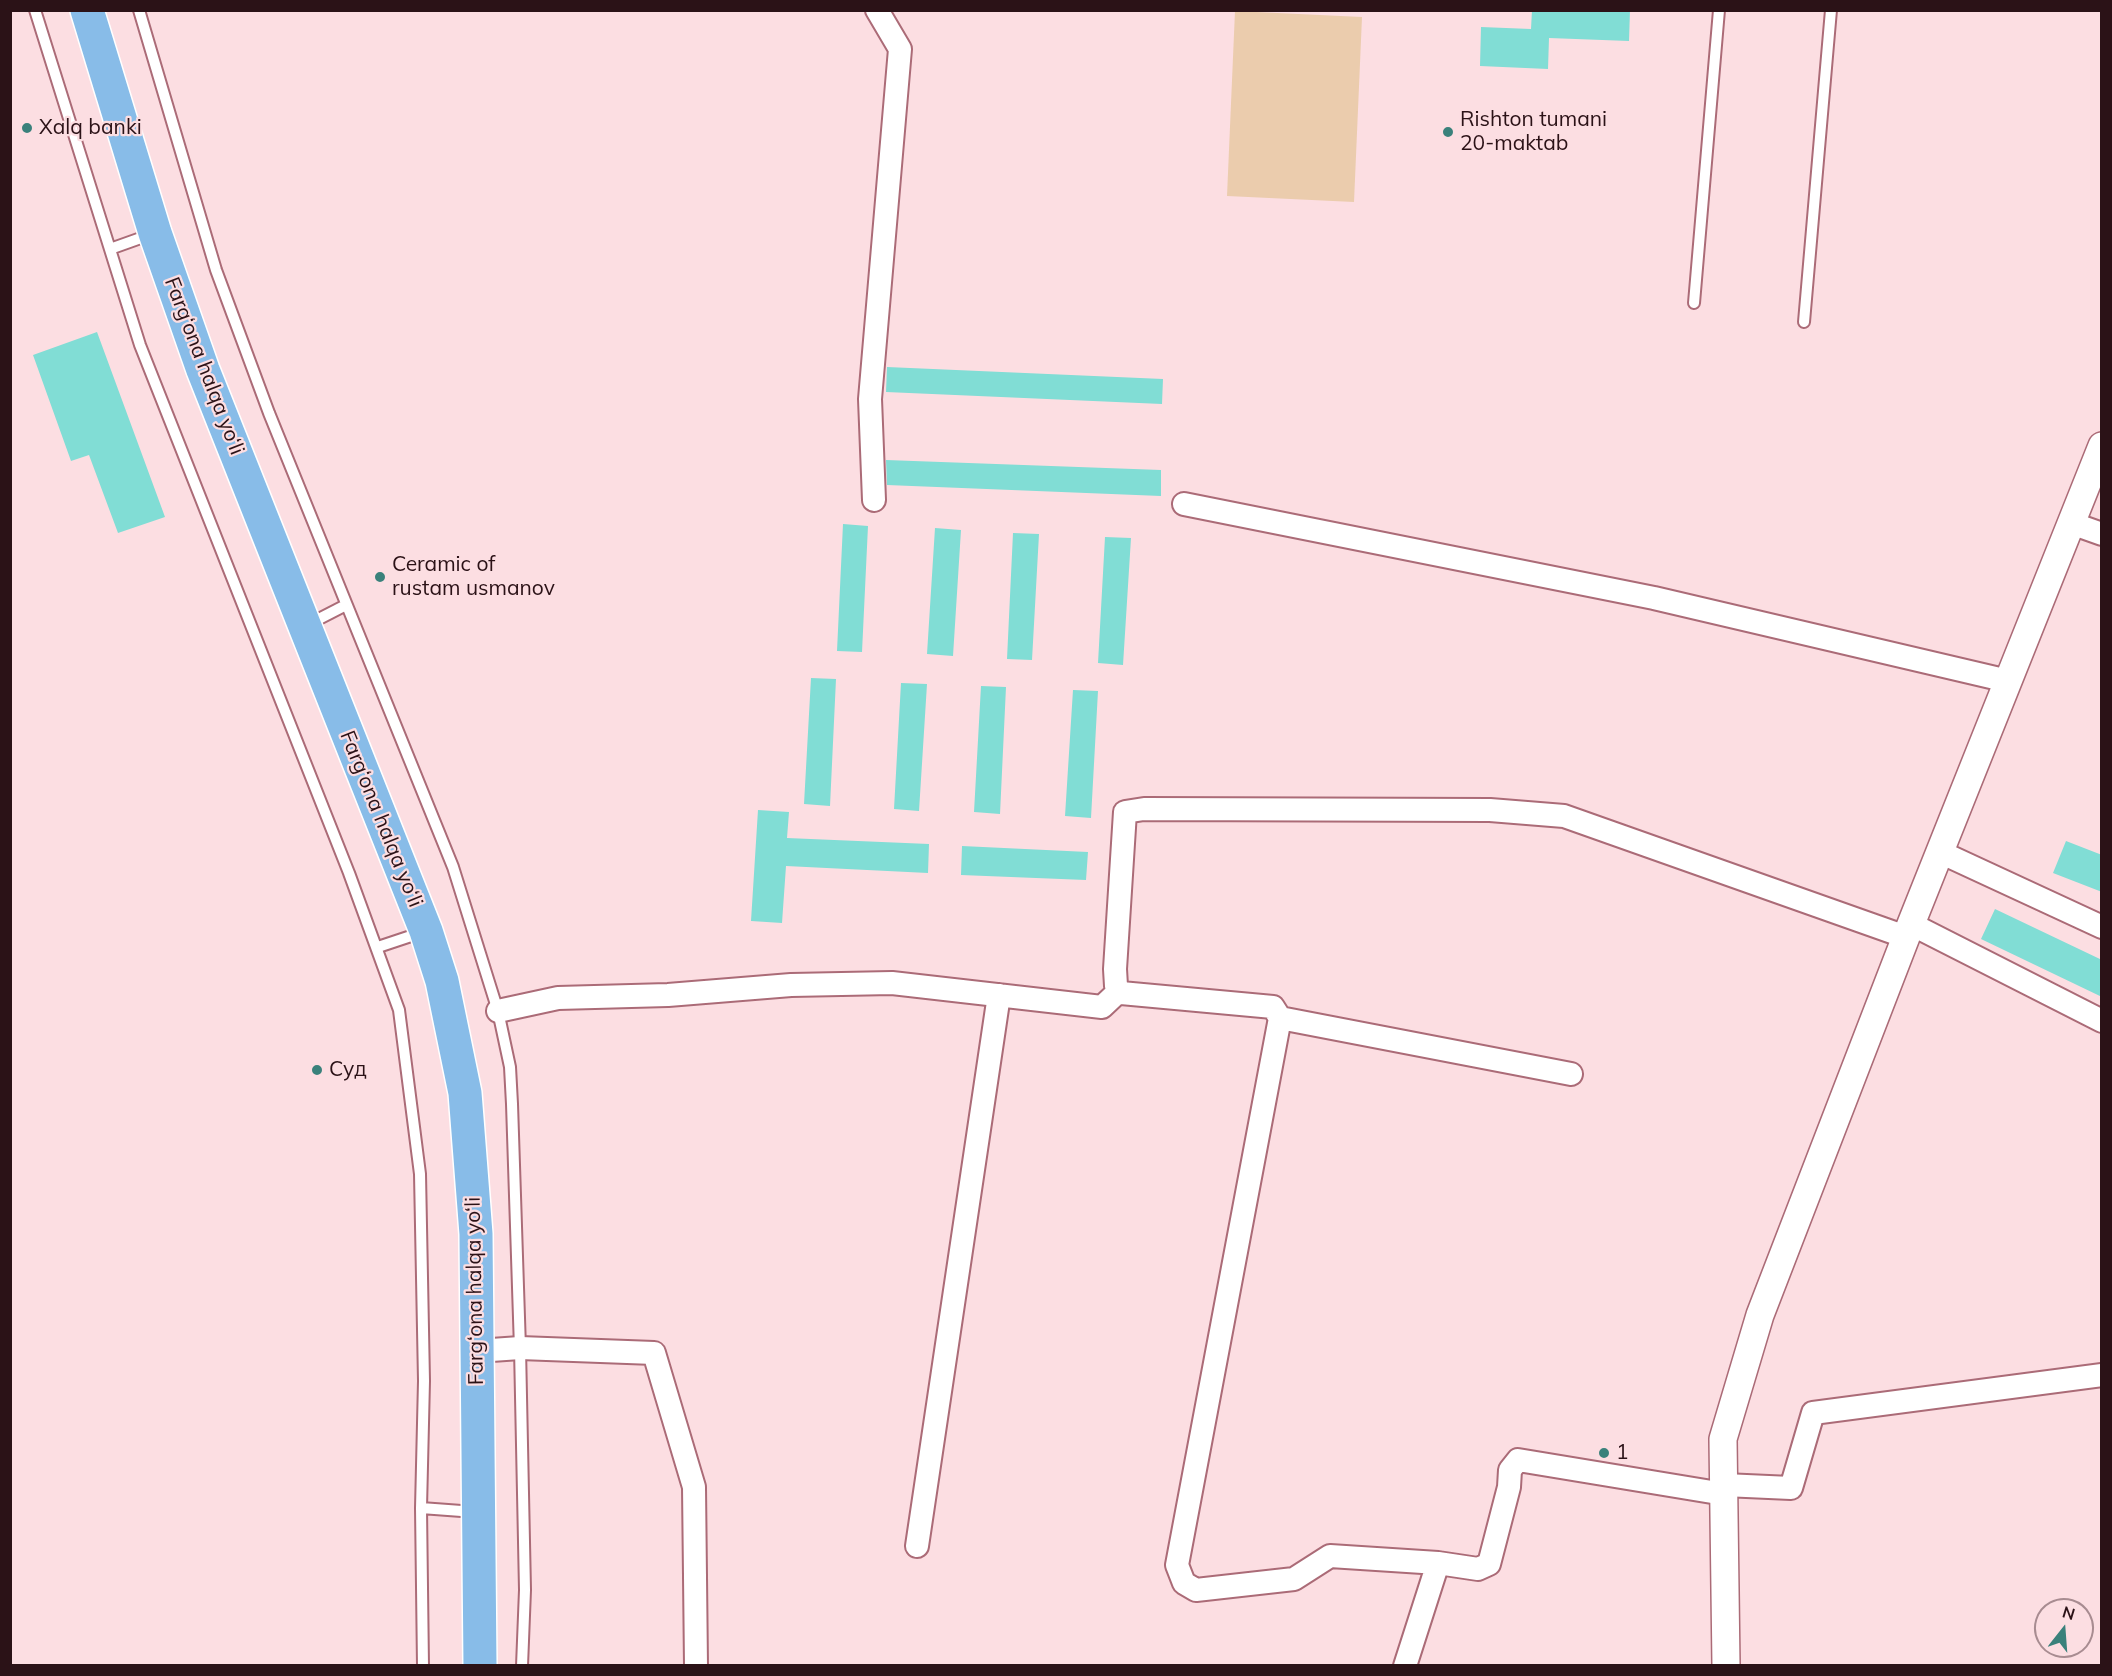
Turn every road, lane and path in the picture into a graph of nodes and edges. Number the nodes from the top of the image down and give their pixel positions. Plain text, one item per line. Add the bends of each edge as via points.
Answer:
1 (35, 10) edge
2 (87, 10) edge
3 (139, 10) edge
4 (877, 10) edge
5 (1719, 10) edge
6 (1831, 10) edge
7 (155, 233) junction
8 (110, 249) junction
9 (1694, 303) dead end
10 (1804, 322) dead end
11 (2102, 446) edge
12 (874, 500) dead end
13 (1184, 504) dead end
14 (2071, 523) junction
15 (2102, 534) edge
16 (346, 605) junction
17 (305, 626) junction
18 (2008, 681) junction
19 (1940, 852) junction
20 (2102, 927) edge
21 (1908, 930) junction
22 (426, 931) junction
23 (378, 947) junction
24 (1119, 991) junction
25 (999, 995) junction
26 (498, 1011) junction
27 (1280, 1018) junction
28 (2102, 1021) edge
29 (1571, 1074) dead end
30 (520, 1348) junction
31 (477, 1351) junction
32 (2102, 1375) edge
33 (1724, 1490) junction
34 (421, 1508) junction
35 (480, 1513) junction
36 (917, 1545) dead end
37 (1438, 1563) junction
38 (423, 1665) edge
39 (480, 1665) edge
40 (522, 1665) edge
41 (696, 1665) edge
42 (1405, 1665) edge
43 (1726, 1665) edge

1 - 8 lane
2 - 7 main road, Farg‘ona halqa yo‘li
3 - 16 lane via 216,270
4 - 12 street via 900,49 870,399
5 - 9 lane
6 - 10 lane
7 - 8 lane
7 - 17 main road, Farg‘ona halqa yo‘li via 203,370
8 - 23 lane via 140,345
11 - 14 street
13 - 18 street via 1654,598
14 - 15 street
14 - 18 street
16 - 17 lane
16 - 26 lane via 453,867
17 - 22 main road, Farg‘ona halqa yo‘li
18 - 19 street
19 - 20 street
19 - 21 street
21 - 24 street via 1564,816 1490,810 1144,809 1125,812 1115,969
21 - 28 street
21 - 33 street via 1760,1315 1723,1439
22 - 23 lane
22 - 31 main road, Farg‘ona halqa yo‘li via 442,981 465,1093 476,1234
23 - 34 lane via 399,1010 420,1174 424,1381
24 - 25 street via 1102,1007
24 - 27 street via 1273,1007
25 - 26 street via 892,983 791,985 668,995 558,998
25 - 36 street
26 - 30 lane via 511,1085
27 - 29 street
27 - 37 street via 1177,1565 1184,1583 1196,1590 1294,1579 1330,1556
30 - 31 street
30 - 40 lane via 525,1590
30 - 41 street via 654,1353 694,1487
31 - 35 main road, Farg‘ona halqa yo‘li
32 - 33 street via 1813,1413 1791,1488
33 - 37 street via 1518,1460 1510,1470 1489,1563 1478,1569
33 - 43 street
34 - 35 lane
34 - 38 lane
35 - 39 main road, Farg‘ona halqa yo‘li
37 - 42 street

